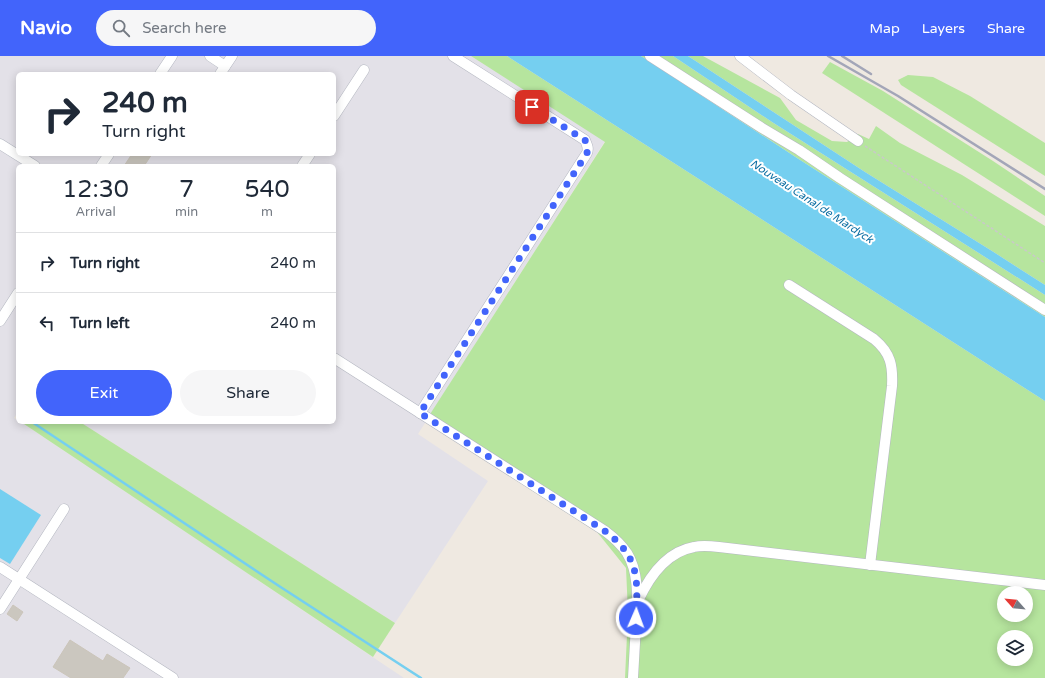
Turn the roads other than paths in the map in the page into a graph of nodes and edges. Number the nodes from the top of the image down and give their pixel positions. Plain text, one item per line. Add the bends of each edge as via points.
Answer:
1 (172, 56) edge
2 (210, 56) edge
3 (232, 56) edge
4 (453, 56) edge
5 (650, 56) edge
6 (740, 56) edge
7 (223, 70) edge
8 (364, 70) dead end
9 (161, 72) edge
10 (336, 113) edge
11 (858, 141) road end
12 (0, 144) edge
13 (16, 154) edge
14 (19, 156) edge
15 (32, 164) edge
16 (789, 285) dead end
17 (16, 296) edge
18 (1045, 310) edge
19 (0, 321) edge
20 (336, 359) edge
21 (424, 416) junction
22 (64, 509) dead end
23 (870, 565) junction
24 (0, 567) edge
25 (20, 579) junction
26 (1045, 585) edge
27 (637, 602) junction
28 (0, 609) edge
29 (173, 678) edge
30 (633, 678) edge

1 - 9 street
2 - 7 street
3 - 7 street
4 - 21 street via 585,140 588,150
5 - 18 street
6 - 11 street
8 - 10 street
12 - 13 street
14 - 15 street
16 - 23 street via 874,340 883,348 891,362 892,386
17 - 19 street
20 - 21 street
21 - 27 street via 613,537 627,552 633,564
22 - 25 street
23 - 26 street
23 - 27 street via 696,546 676,554 658,567
24 - 25 street
25 - 28 street
25 - 29 street
27 - 30 street

